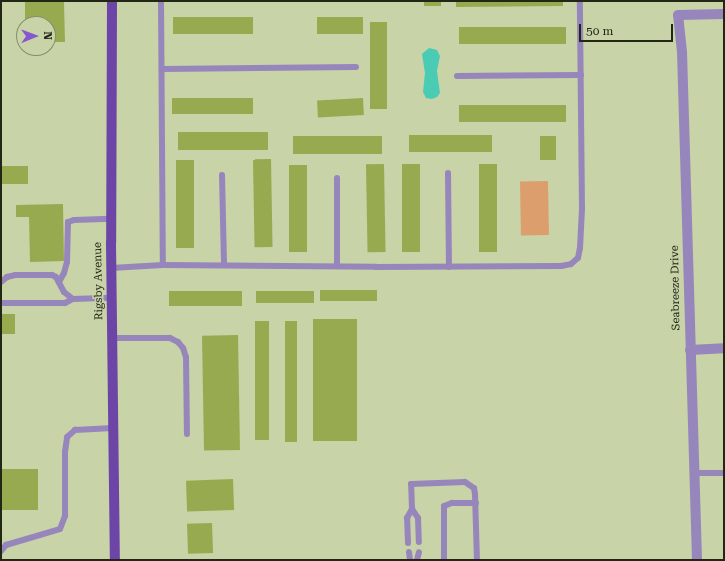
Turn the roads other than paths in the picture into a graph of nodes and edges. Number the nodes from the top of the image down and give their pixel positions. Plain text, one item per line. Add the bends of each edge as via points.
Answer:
1 (112, 1) edge
2 (161, 1) edge
3 (580, 1) edge
4 (724, 14) edge
5 (356, 67) dead end
6 (162, 69) junction
7 (581, 75) junction
8 (457, 76) dead end
9 (448, 173) dead end
10 (222, 175) dead end
11 (337, 178) dead end
12 (111, 220) junction
13 (163, 265) junction
14 (224, 265) junction
15 (337, 266) junction
16 (449, 267) junction
17 (111, 268) junction
18 (1, 282) edge
19 (59, 282) junction
20 (111, 298) junction
21 (73, 299) junction
22 (1, 303) edge
23 (112, 338) junction
24 (724, 348) edge
25 (690, 350) junction
26 (113, 428) junction
27 (187, 434) dead end
28 (724, 472) edge
29 (694, 473) junction
30 (476, 503) junction
31 (412, 509) junction
32 (418, 542) dead end
33 (408, 543) dead end
34 (1, 551) edge
35 (408, 552) dead end
36 (419, 552) dead end
37 (115, 560) edge
38 (410, 560) edge
39 (417, 560) edge
40 (444, 560) edge
41 (477, 560) edge
42 (697, 560) edge

1 - 12 main road, Rigsby Avenue
2 - 6 lane
3 - 7 lane
4 - 25 street, Seabreeze Drive via 678,15 682,52
5 - 6 lane
6 - 13 lane
7 - 8 lane
7 - 16 lane via 582,208 578,258 571,264 561,266
9 - 16 lane
10 - 14 lane
11 - 15 lane
12 - 17 main road, Rigsby Avenue
12 - 19 lane via 68,222 67,262
13 - 14 lane
13 - 17 lane
14 - 15 lane
15 - 16 lane
17 - 20 main road, Rigsby Avenue
18 - 19 lane via 15,275 46,274
19 - 21 lane via 64,292
20 - 21 lane
20 - 23 main road, Rigsby Avenue
21 - 22 lane via 65,303
23 - 26 main road, Rigsby Avenue
23 - 27 lane via 170,338 184,348
24 - 25 street
25 - 29 street, Seabreeze Drive
26 - 34 lane via 75,430 67,437 65,516 60,529 6,545
26 - 37 main road, Rigsby Avenue
28 - 29 lane
29 - 42 street, Seabreeze Drive
30 - 31 lane via 474,488 465,482 412,484
30 - 40 lane via 452,503 444,506
30 - 41 lane
31 - 32 lane via 418,518
31 - 33 lane via 408,518
35 - 38 lane
36 - 39 lane

